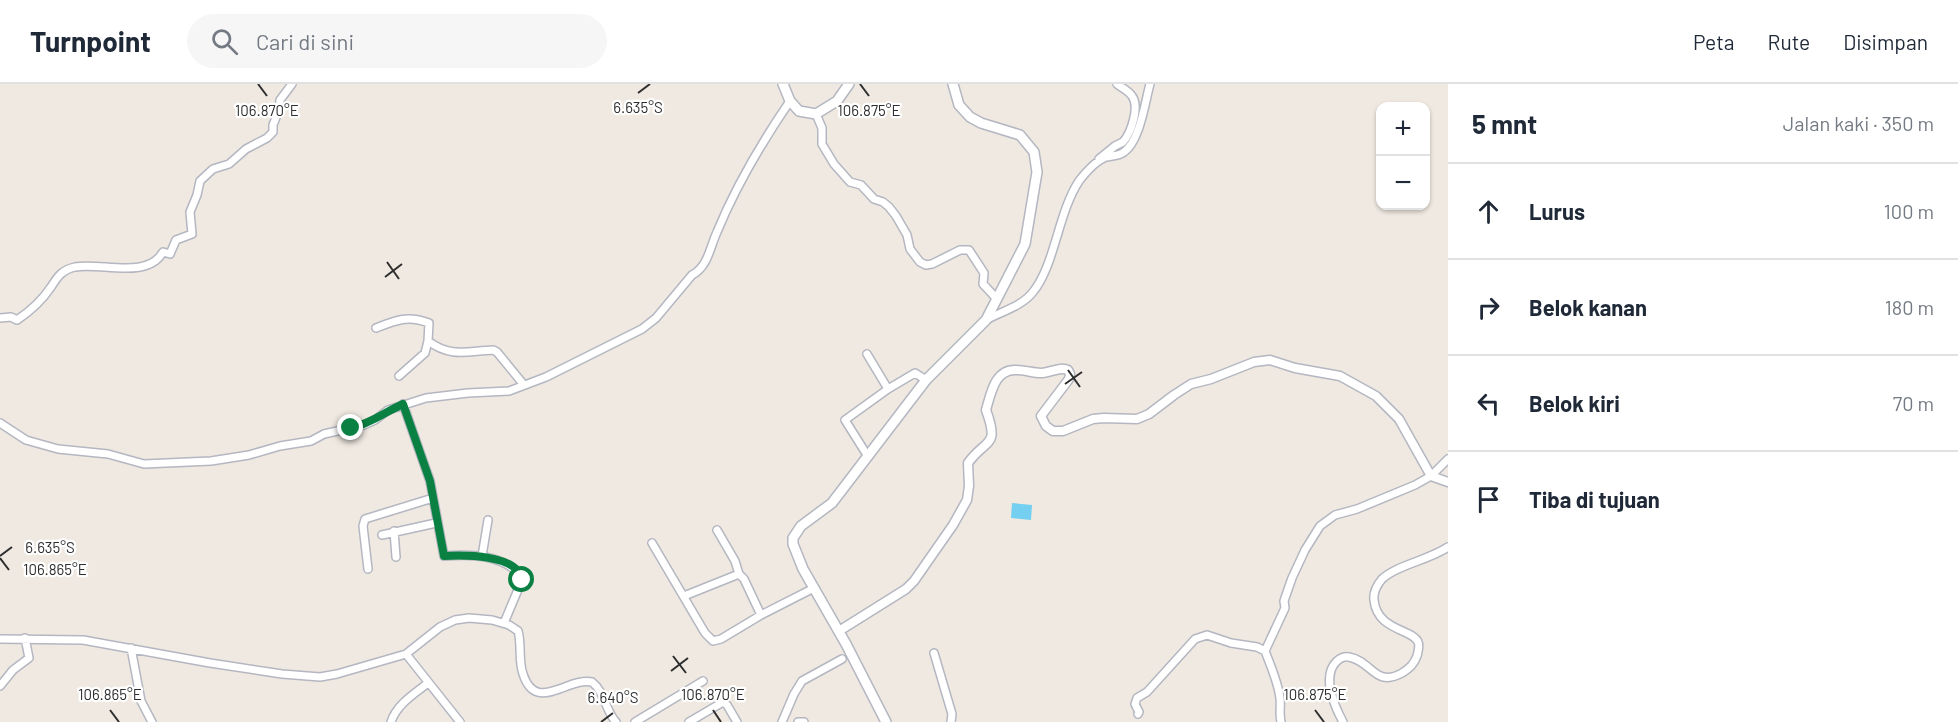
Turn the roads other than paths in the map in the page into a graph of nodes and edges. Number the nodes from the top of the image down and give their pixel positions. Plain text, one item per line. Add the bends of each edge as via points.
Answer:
1 (292, 84) edge
2 (783, 84) edge
3 (849, 84) edge
4 (953, 84) edge
5 (1117, 84) edge
6 (1150, 84) edge
7 (790, 101) junction
8 (816, 114) junction
9 (1095, 163) junction
10 (997, 299) junction
11 (0, 318) edge
12 (986, 320) junction
13 (376, 328) dead end
14 (428, 341) junction
15 (867, 354) dead end
16 (399, 376) dead end
17 (926, 380) junction
18 (524, 385) junction
19 (888, 389) junction
20 (403, 404) junction
21 (0, 423) edge
22 (867, 455) junction
23 (1448, 459) edge
24 (1431, 476) junction
25 (1448, 482) edge
26 (433, 498) junction
27 (488, 520) dead end
28 (436, 523) junction
29 (717, 530) dead end
30 (394, 531) junction
31 (382, 535) dead end
32 (652, 543) dead end
33 (1448, 547) edge
34 (482, 556) junction
35 (396, 557) dead end
36 (368, 569) dead end
37 (739, 574) junction
38 (814, 588) junction
39 (684, 596) junction
40 (761, 615) junction
41 (504, 623) junction
42 (839, 631) junction
43 (26, 638) junction
44 (0, 639) edge
45 (131, 648) junction
46 (1265, 651) junction
47 (934, 652) dead end
48 (406, 654) junction
49 (842, 659) dead end
50 (703, 681) dead end
51 (428, 683) junction
52 (0, 686) edge
53 (1138, 714) dead end
54 (784, 721) edge
55 (152, 722) edge
56 (391, 722) edge
57 (460, 722) edge
58 (616, 722) edge
59 (635, 722) edge
60 (690, 722) edge
61 (737, 722) edge
62 (798, 722) edge
63 (804, 722) edge
64 (886, 722) edge
65 (951, 722) edge
66 (1281, 722) edge
67 (1343, 722) edge

1 - 11 street via 280,100 273,132 200,181 190,212 192,234 176,240 170,254 163,252 151,264 127,270 102,266 69,268 55,278 26,315 17,320
2 - 7 main road
3 - 8 main road via 837,101
4 - 10 main road via 958,103 967,114 976,122 1020,135 1037,160 1027,239
5 - 9 street via 1135,102 1131,128 1124,142
6 - 9 street via 1129,148
7 - 8 main road via 802,113
7 - 18 street via 746,174 699,272 682,285 656,318 631,336
8 - 10 street via 822,128 822,144 834,164 850,182 861,185 889,207 921,262 932,264 960,250 969,250 984,273 983,284
9 - 12 street via 1070,199 1033,292
10 - 12 main road
12 - 17 main road
13 - 14 street via 412,318 429,323
14 - 16 street via 423,355
14 - 18 street via 446,351 497,352
15 - 19 street
17 - 19 street via 915,373
17 - 22 main road
18 - 20 street via 508,391 438,396
19 - 22 street via 845,420
20 - 21 street via 364,425 306,442 195,462 144,464 108,454 58,449 26,440
20 - 26 street
22 - 38 main road via 832,502 794,536 796,553
23 - 24 street
24 - 25 street
24 - 42 street via 1404,426 1386,404 1351,381 1325,372 1306,371 1270,360 1254,362 1191,384 1137,419 1093,419 1059,432 1046,426 1041,416 1069,379 1068,370 1007,371 999,375 986,410 992,437 968,463 968,495 953,525 910,586
24 - 46 street via 1320,526 1292,578 1285,608
26 - 28 street
26 - 36 street via 365,519
27 - 34 street
28 - 30 street
28 - 34 street via 444,556
29 - 37 street
30 - 31 street
30 - 35 street
32 - 39 street
33 - 67 street via 1391,573 1377,587 1374,600 1379,614 1416,639 1419,649 1410,668 1391,677 1383,678 1351,657 1337,662 1331,672 1331,690
34 - 41 street via 508,565 521,575
37 - 39 street
37 - 40 street
38 - 40 street
38 - 42 main road
39 - 40 street via 713,641
41 - 48 street via 469,618 451,622
41 - 58 street via 518,631 522,670 533,690 546,693 577,681 592,682
42 - 64 main road
43 - 44 street
43 - 45 street via 83,640
43 - 52 street via 29,658
45 - 48 street via 314,677
45 - 55 street via 141,701
46 - 53 street via 1207,635 1197,638 1137,698
46 - 66 street via 1276,681
47 - 65 street
48 - 51 street
49 - 54 street via 802,681
50 - 59 street
51 - 56 street via 407,699
51 - 57 street
60 - 61 street via 723,702
62 - 63 street

